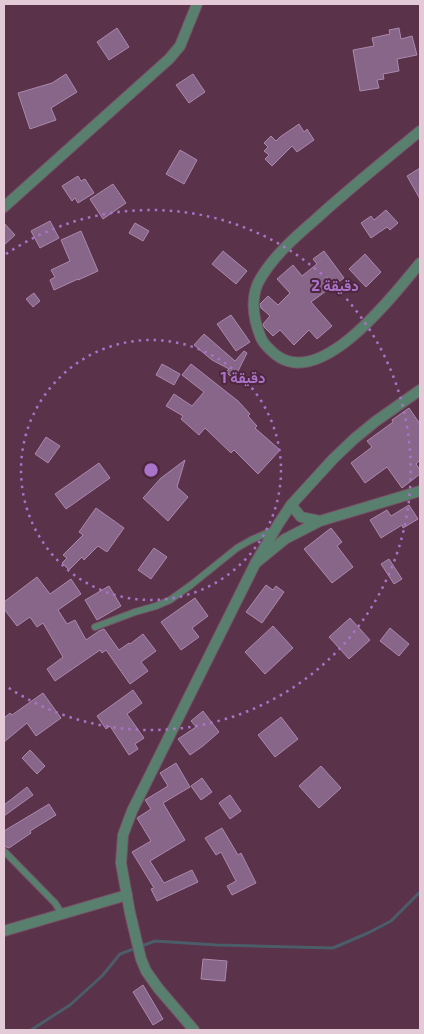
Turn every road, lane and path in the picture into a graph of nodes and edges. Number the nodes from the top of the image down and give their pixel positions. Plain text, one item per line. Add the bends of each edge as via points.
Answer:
1 (197, 4) edge
2 (420, 131) edge
3 (4, 207) edge
4 (420, 263) edge
5 (420, 390) edge
6 (420, 491) edge
7 (290, 505) junction
8 (320, 521) junction
9 (275, 530) junction
10 (256, 562) junction
11 (95, 628) dead end
12 (4, 851) edge
13 (127, 896) junction
14 (62, 914) junction
15 (4, 931) edge
16 (194, 1030) edge

1 - 3 street via 180,46 169,60
2 - 4 street via 346,192 287,245 272,263 258,284 253,304 256,326 263,342 284,361 316,359 332,352 363,327
5 - 7 street via 354,439
6 - 8 street
7 - 8 street via 301,516
7 - 9 street
8 - 10 street via 285,539
9 - 10 street
9 - 11 lane via 237,548 170,600
10 - 13 street via 132,811 123,835 122,863
12 - 14 lane
13 - 14 street
13 - 16 street via 146,971
14 - 15 street

